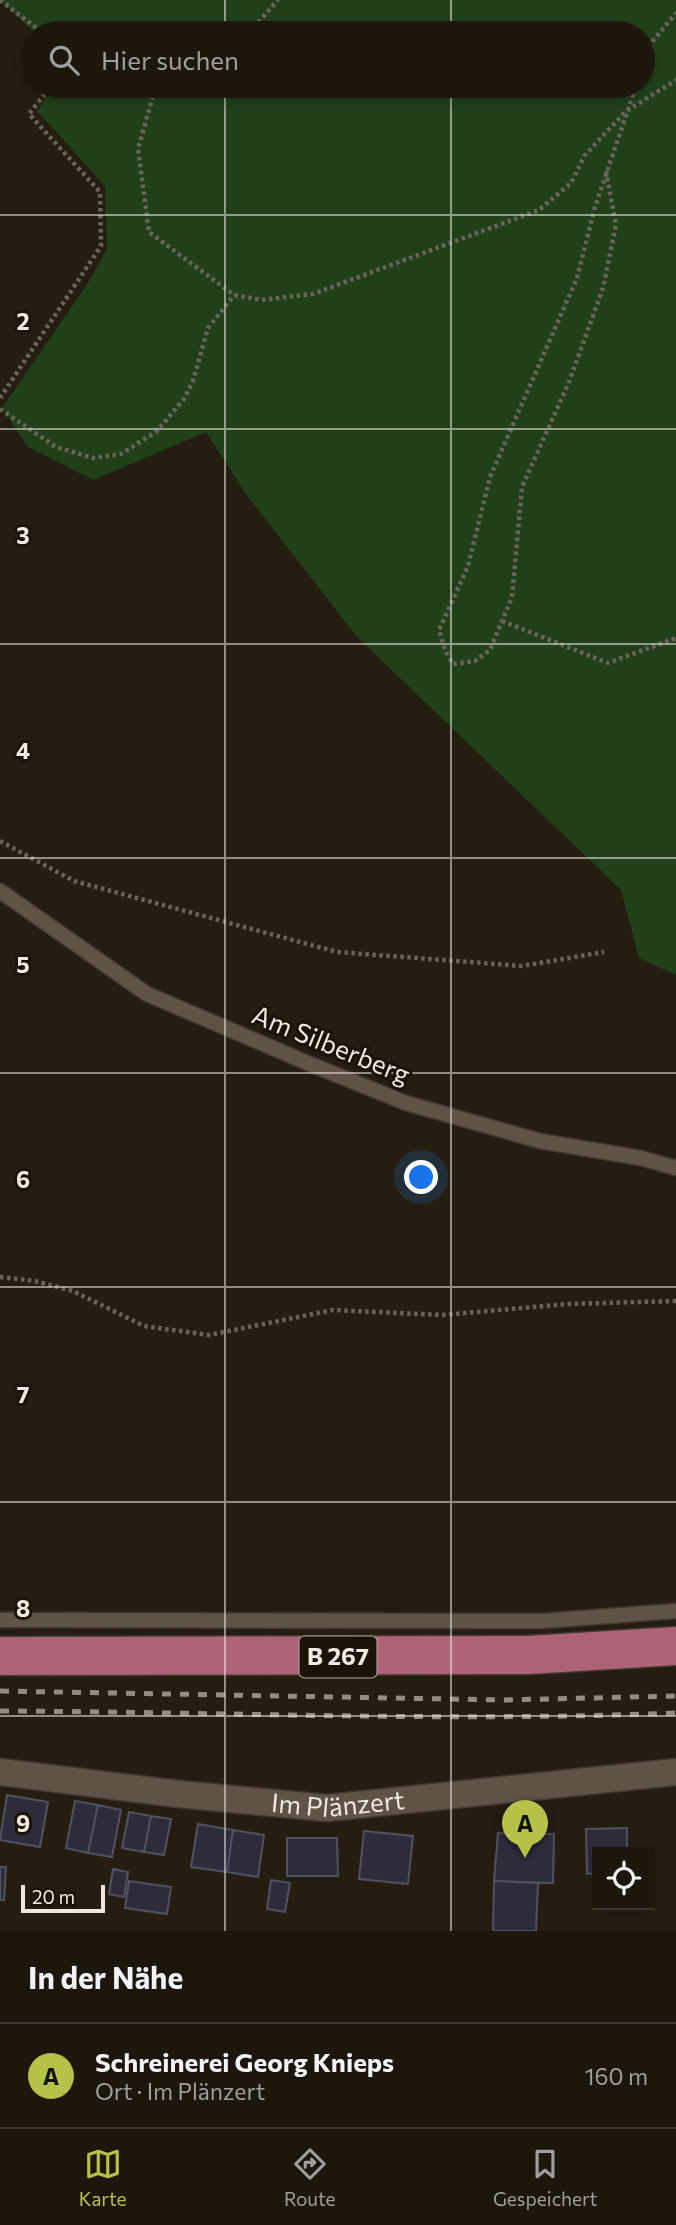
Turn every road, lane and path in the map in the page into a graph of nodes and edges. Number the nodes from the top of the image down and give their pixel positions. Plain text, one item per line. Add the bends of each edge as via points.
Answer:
1 (0, 0) edge
2 (278, 0) edge
3 (676, 12) edge
4 (27, 21) edge
5 (260, 21) edge
6 (655, 38) edge
7 (676, 80) edge
8 (655, 93) edge
9 (42, 98) edge
10 (151, 98) edge
11 (631, 98) edge
12 (647, 98) edge
13 (625, 112) junction
14 (606, 171) junction
15 (234, 295) junction
16 (0, 398) edge
17 (0, 409) edge
18 (502, 621) junction
19 (676, 638) edge
20 (0, 841) edge
21 (0, 891) edge
22 (604, 952) dead end
23 (676, 1168) edge
24 (0, 1277) edge
25 (676, 1301) edge
26 (676, 1611) edge
27 (0, 1620) edge
28 (676, 1646) edge
29 (0, 1656) edge
30 (0, 1772) edge
31 (676, 1772) edge

1 - 4 path
2 - 5 path
3 - 6 path
7 - 8 path
9 - 16 path via 29,114 100,192 100,246
10 - 15 path via 138,149 149,232
11 - 13 path
12 - 13 path
13 - 14 path
13 - 15 path via 585,155 571,183 539,210 313,294 261,300
14 - 18 path via 616,225 603,288 569,382 522,487 512,597
14 - 18 path via 577,278 490,477 468,566 439,630 453,664 475,661 489,650
15 - 17 path via 208,328 184,400 157,431 121,454 93,457 57,447
18 - 19 path via 608,663
20 - 22 path via 74,881 337,952 522,967
21 - 23 lane, Am Silberberg via 147,994 310,1064 406,1103 540,1141
24 - 25 path via 73,1291 144,1326 209,1335 333,1310 442,1315
26 - 27 lane via 542,1621
28 - 29 main road, B 267 via 529,1656
30 - 31 street, Im Plänzert via 327,1808

